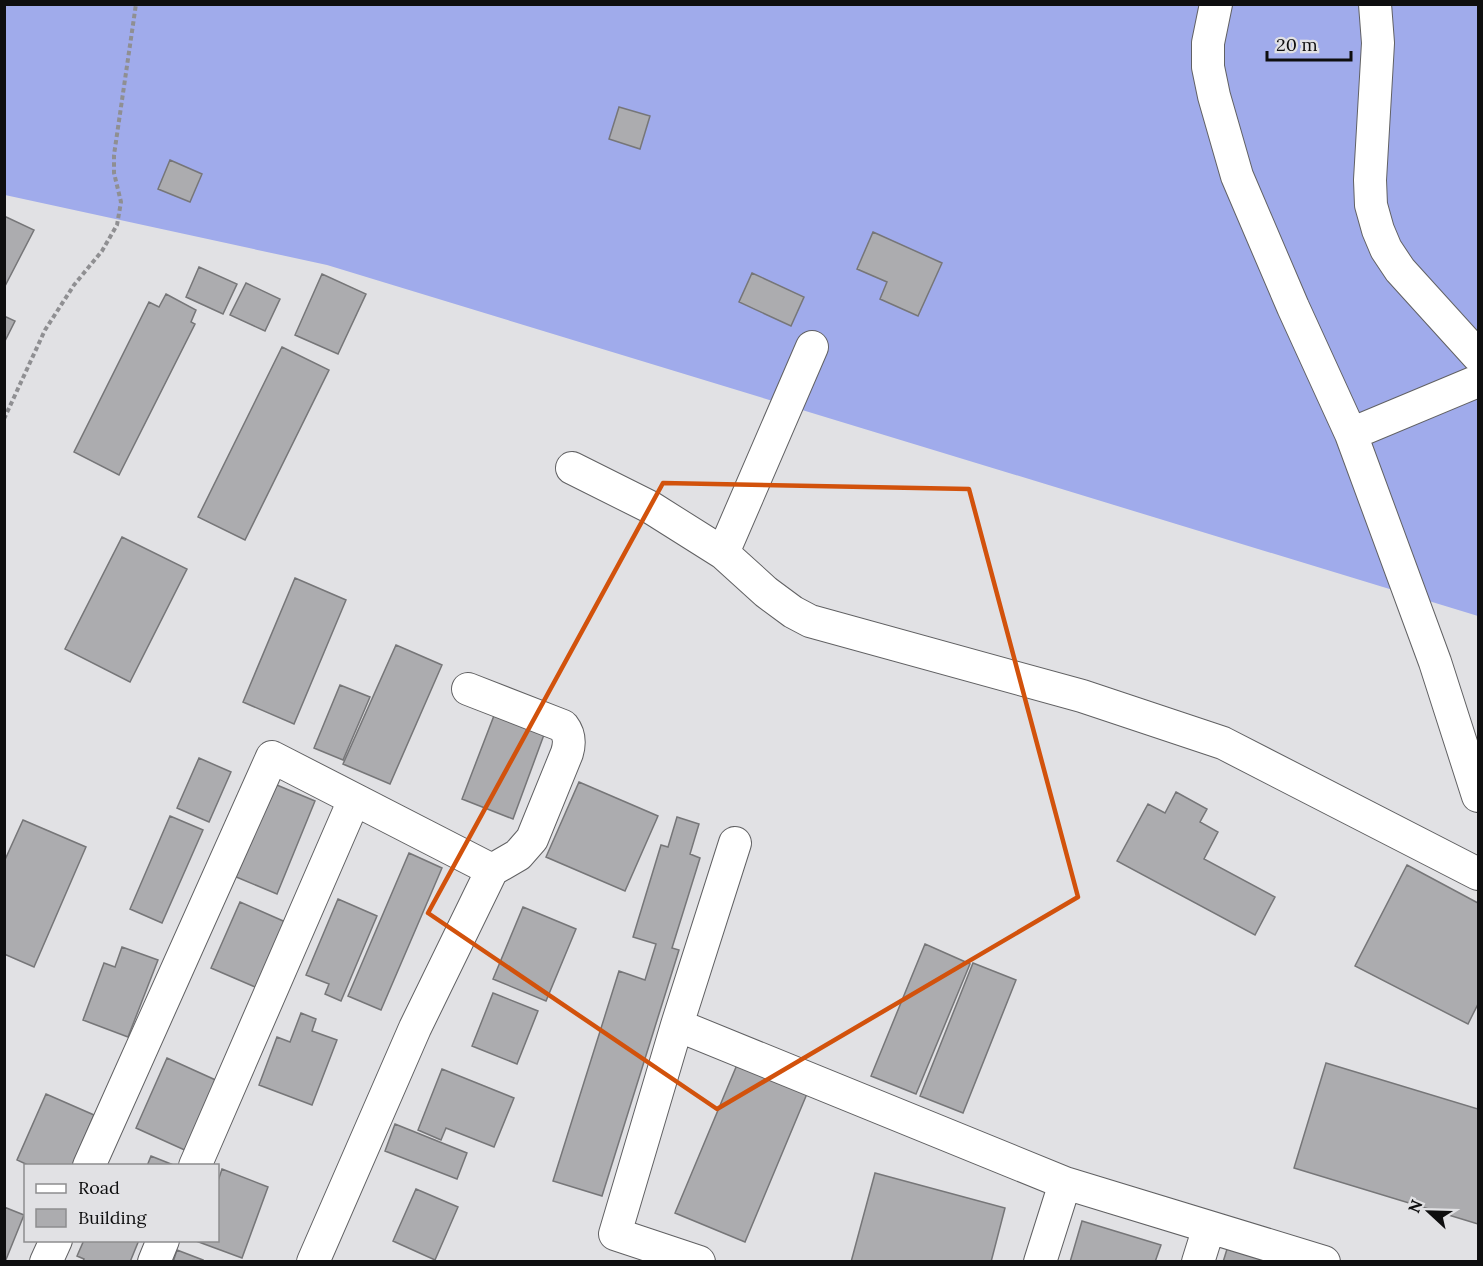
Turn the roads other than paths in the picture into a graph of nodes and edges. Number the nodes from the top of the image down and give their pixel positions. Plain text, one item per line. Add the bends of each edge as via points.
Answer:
1 (1216, 4) edge
2 (1375, 4) edge
3 (812, 347) dead end
4 (1479, 356) edge
5 (1479, 381) edge
6 (1351, 434) junction
7 (572, 468) dead end
8 (723, 553) junction
9 (468, 689) dead end
10 (1479, 796) edge
11 (354, 800) junction
12 (735, 843) dead end
13 (492, 870) junction
14 (1479, 874) edge
15 (677, 1025) junction
16 (90, 1164) edge
17 (196, 1164) edge
18 (1065, 1183) junction
19 (1209, 1227) junction
20 (55, 1242) edge
21 (162, 1242) edge
22 (46, 1262) edge
23 (154, 1262) edge
24 (313, 1262) edge
25 (699, 1262) edge
26 (1040, 1262) edge
27 (1198, 1262) edge
28 (1324, 1262) edge

1 - 6 street via 1208,43 1208,67 1237,177
2 - 4 street via 1377,52 1370,180 1378,230 1400,270
3 - 8 street
5 - 6 street
6 - 10 street via 1435,662
7 - 8 street via 650,507
8 - 14 street via 766,592 810,621 1082,696 1222,743
9 - 13 street via 563,726 569,737 567,753 532,839 518,855
11 - 13 street
11 - 16 street via 272,757
11 - 17 street
12 - 15 street
13 - 24 street via 415,1028
15 - 18 street
15 - 25 street via 615,1234
18 - 19 street
18 - 26 street
19 - 27 street
19 - 28 street
20 - 22 street
21 - 23 street

